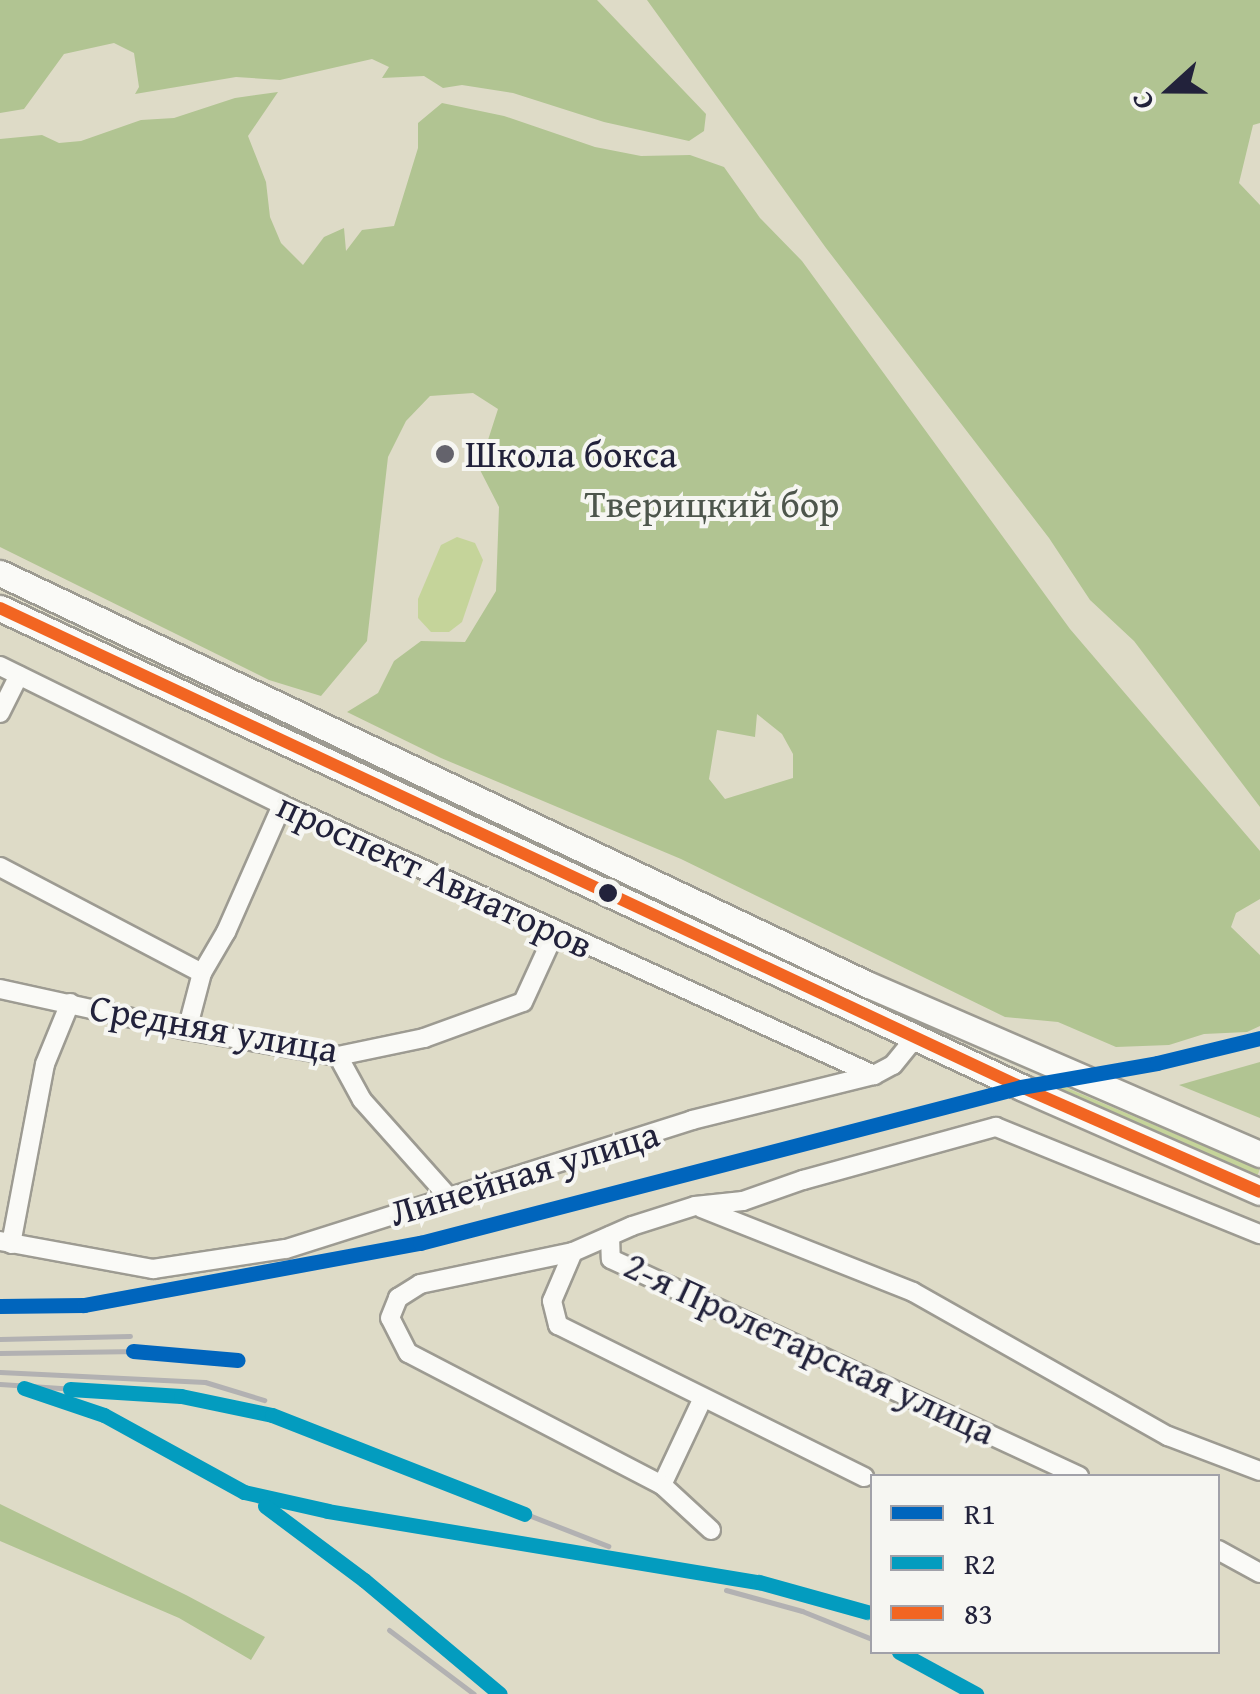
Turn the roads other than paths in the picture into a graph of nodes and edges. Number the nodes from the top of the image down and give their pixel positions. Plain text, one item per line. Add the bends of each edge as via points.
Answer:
1 (0, 573) edge
2 (0, 608) edge
3 (0, 666) edge
4 (19, 675) junction
5 (0, 713) edge
6 (282, 804) junction
7 (0, 868) edge
8 (556, 930) junction
9 (202, 974) junction
10 (0, 989) edge
11 (70, 1002) junction
12 (187, 1030) junction
13 (915, 1038) junction
14 (338, 1056) junction
15 (874, 1075) junction
16 (1260, 1154) edge
17 (1260, 1192) edge
18 (447, 1195) junction
19 (695, 1206) junction
20 (1260, 1234) edge
21 (610, 1236) junction
22 (5, 1242) edge
23 (573, 1252) junction
24 (703, 1398) junction
25 (1260, 1471) edge
26 (1075, 1474) edge
27 (864, 1478) dead end
28 (662, 1485) junction
29 (711, 1530) dead end
30 (1220, 1551) edge
31 (1260, 1574) edge

1 - 16 main road via 869,985
2 - 13 main road, проспект Авиаторов
3 - 4 street, проспект Авиаторов
4 - 5 street
4 - 6 street, проспект Авиаторов
6 - 8 street, проспект Авиаторов
6 - 9 street
7 - 9 street
8 - 14 street, Средняя улица via 524,1002 424,1038
8 - 15 street, проспект Авиаторов
9 - 12 street
10 - 11 street, Средняя улица
11 - 12 street, Средняя улица
11 - 22 street via 45,1064
12 - 14 street, Средняя улица
13 - 15 street, Линейная улица
13 - 17 main road, проспект Авиаторов
14 - 18 street via 362,1100
15 - 18 street, Линейная улица via 692,1120
18 - 22 street, Линейная улица via 286,1249 153,1269
19 - 20 street via 743,1201 996,1126
19 - 21 street
19 - 25 street via 913,1292 1168,1436
21 - 23 street
21 - 26 street, 2-я Пролетарская улица via 611,1259
23 - 24 street via 552,1301 558,1325
23 - 28 street via 406,1290 390,1318 408,1353
24 - 27 street
24 - 28 street
28 - 29 street
30 - 31 street

